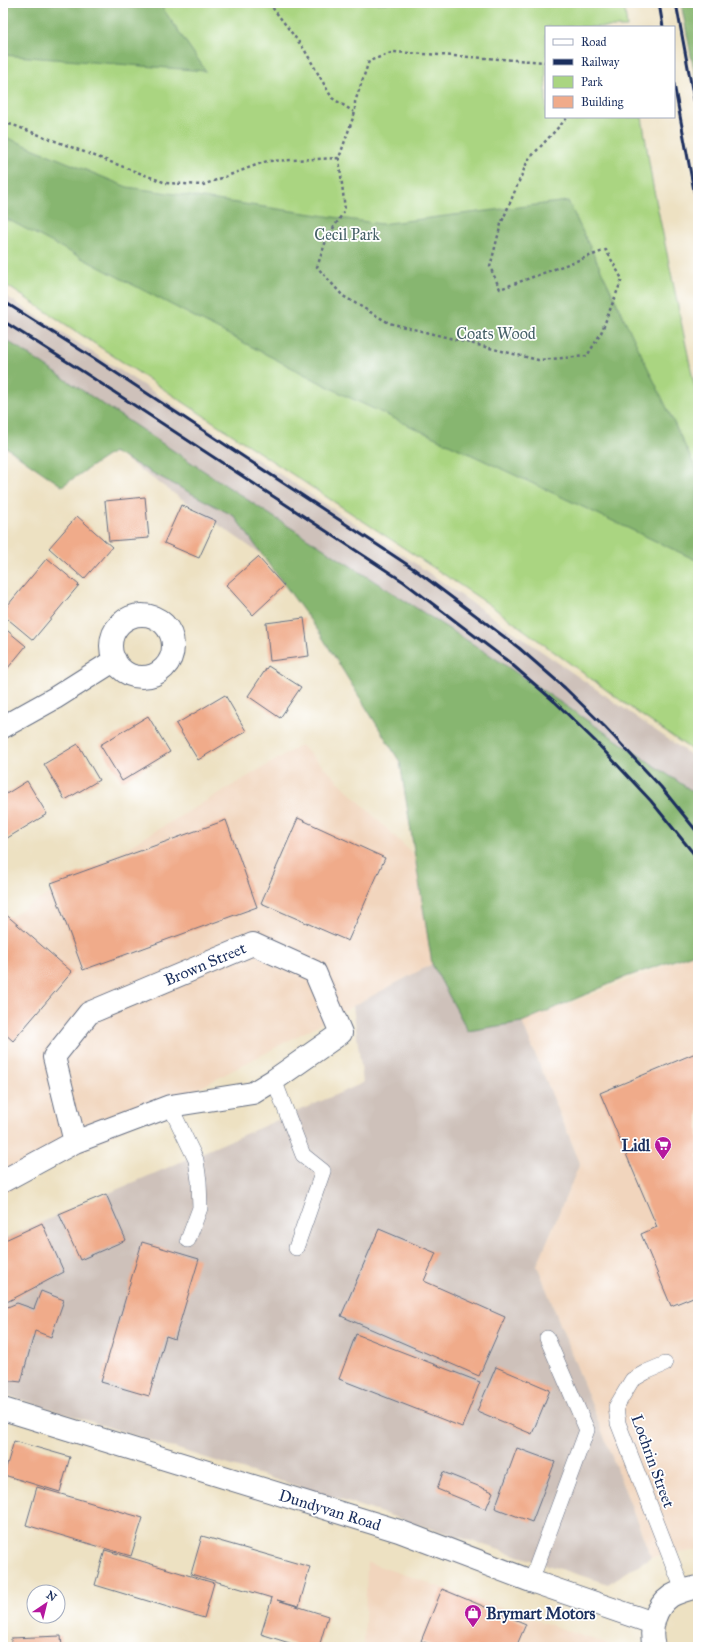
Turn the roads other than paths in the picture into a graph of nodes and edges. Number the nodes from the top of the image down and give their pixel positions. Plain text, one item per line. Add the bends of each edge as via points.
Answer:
1 (115, 660) dead end
2 (3, 727) edge
3 (274, 1080) junction
4 (170, 1106) junction
5 (75, 1142) junction
6 (3, 1181) edge
7 (188, 1240) dead end
8 (296, 1248) dead end
9 (547, 1338) dead end
10 (665, 1364) dead end
11 (3, 1409) edge
12 (531, 1581) junction
13 (691, 1589) edge
14 (653, 1623) junction
15 (654, 1647) edge

1 - 2 street
3 - 4 street, Brown Street via 253,1093
3 - 5 street, Brown Street via 341,1033 315,972 253,944 89,1013 54,1057
3 - 8 lane via 304,1155 323,1171
4 - 5 street, Brown Street
4 - 7 lane via 196,1160 199,1181 200,1208
5 - 6 street, Brown Street
9 - 12 lane via 587,1430
10 - 13 lane, Lochrin Street via 632,1380 616,1407 618,1423
11 - 12 street, Dundyvan Road via 399,1531
12 - 14 street, Dundyvan Road
13 - 14 street via 670,1597 659,1609
14 - 15 street

